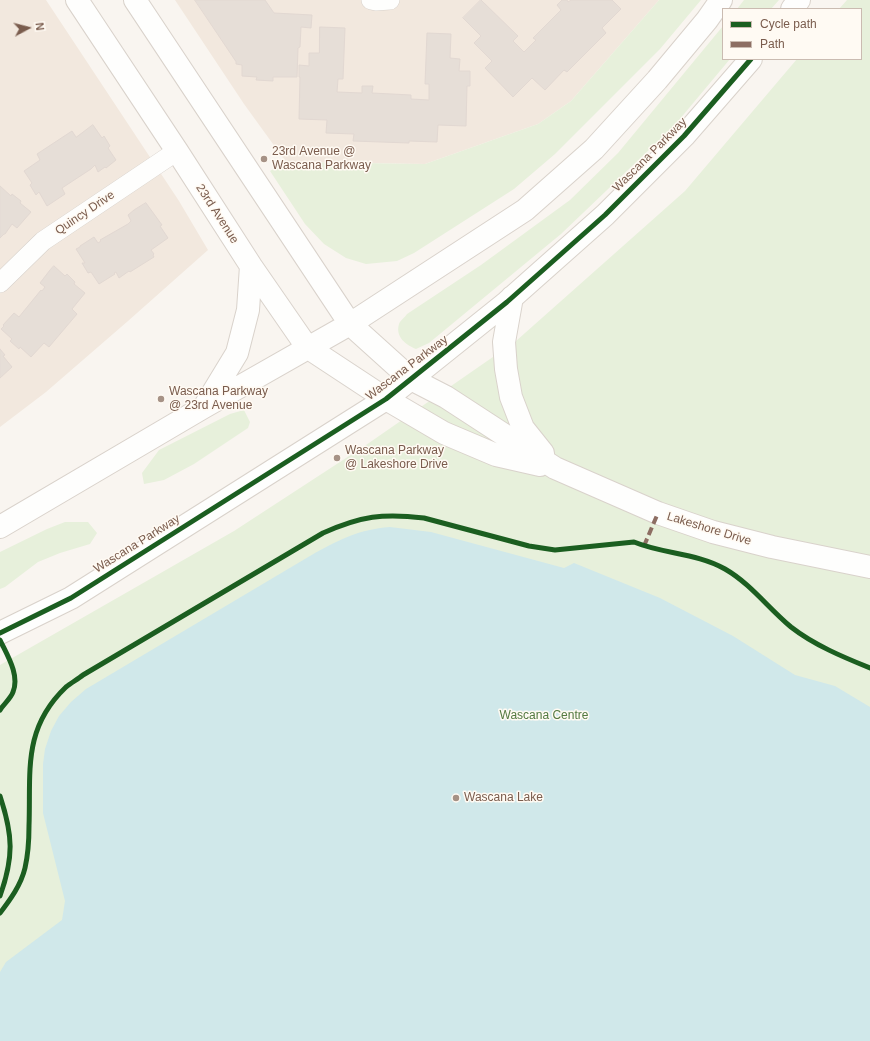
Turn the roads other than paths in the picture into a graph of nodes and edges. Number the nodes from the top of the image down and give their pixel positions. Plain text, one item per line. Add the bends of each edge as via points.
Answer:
1 (77, 0) edge
2 (135, 0) edge
3 (371, 0) edge
4 (390, 0) edge
5 (721, 0) edge
6 (799, 0) edge
7 (793, 8) edge
8 (750, 60) edge
9 (177, 151) junction
10 (251, 266) junction
11 (0, 283) edge
12 (512, 297) junction
13 (350, 324) junction
14 (307, 347) junction
15 (411, 379) junction
16 (386, 399) junction
17 (204, 407) junction
18 (555, 468) junction
19 (0, 527) edge
20 (870, 567) edge
21 (0, 633) edge

1 - 9 main road, 23rd Avenue
2 - 13 main road
3 - 4 street
5 - 13 main road via 657,80 594,149 525,210
6 - 7 main road
8 - 12 main road, Wascana Parkway via 684,136 605,215
9 - 10 main road, 23rd Avenue
9 - 11 street, Quincy Drive via 43,241
10 - 14 main road, 23rd Avenue
10 - 17 main road via 248,310 237,353
12 - 15 main road, Wascana Parkway
12 - 18 main road via 504,342 510,397 523,428
13 - 14 main road
13 - 15 main road
14 - 16 main road, 23rd Avenue
14 - 17 main road
15 - 16 main road, Wascana Parkway
15 - 18 main road, Lakeshore Drive via 446,397
16 - 18 main road, Lakeshore Drive via 444,433 496,455
16 - 21 main road, Wascana Parkway via 71,598
17 - 19 main road
18 - 20 main road, Lakeshore Drive via 658,513 713,532

